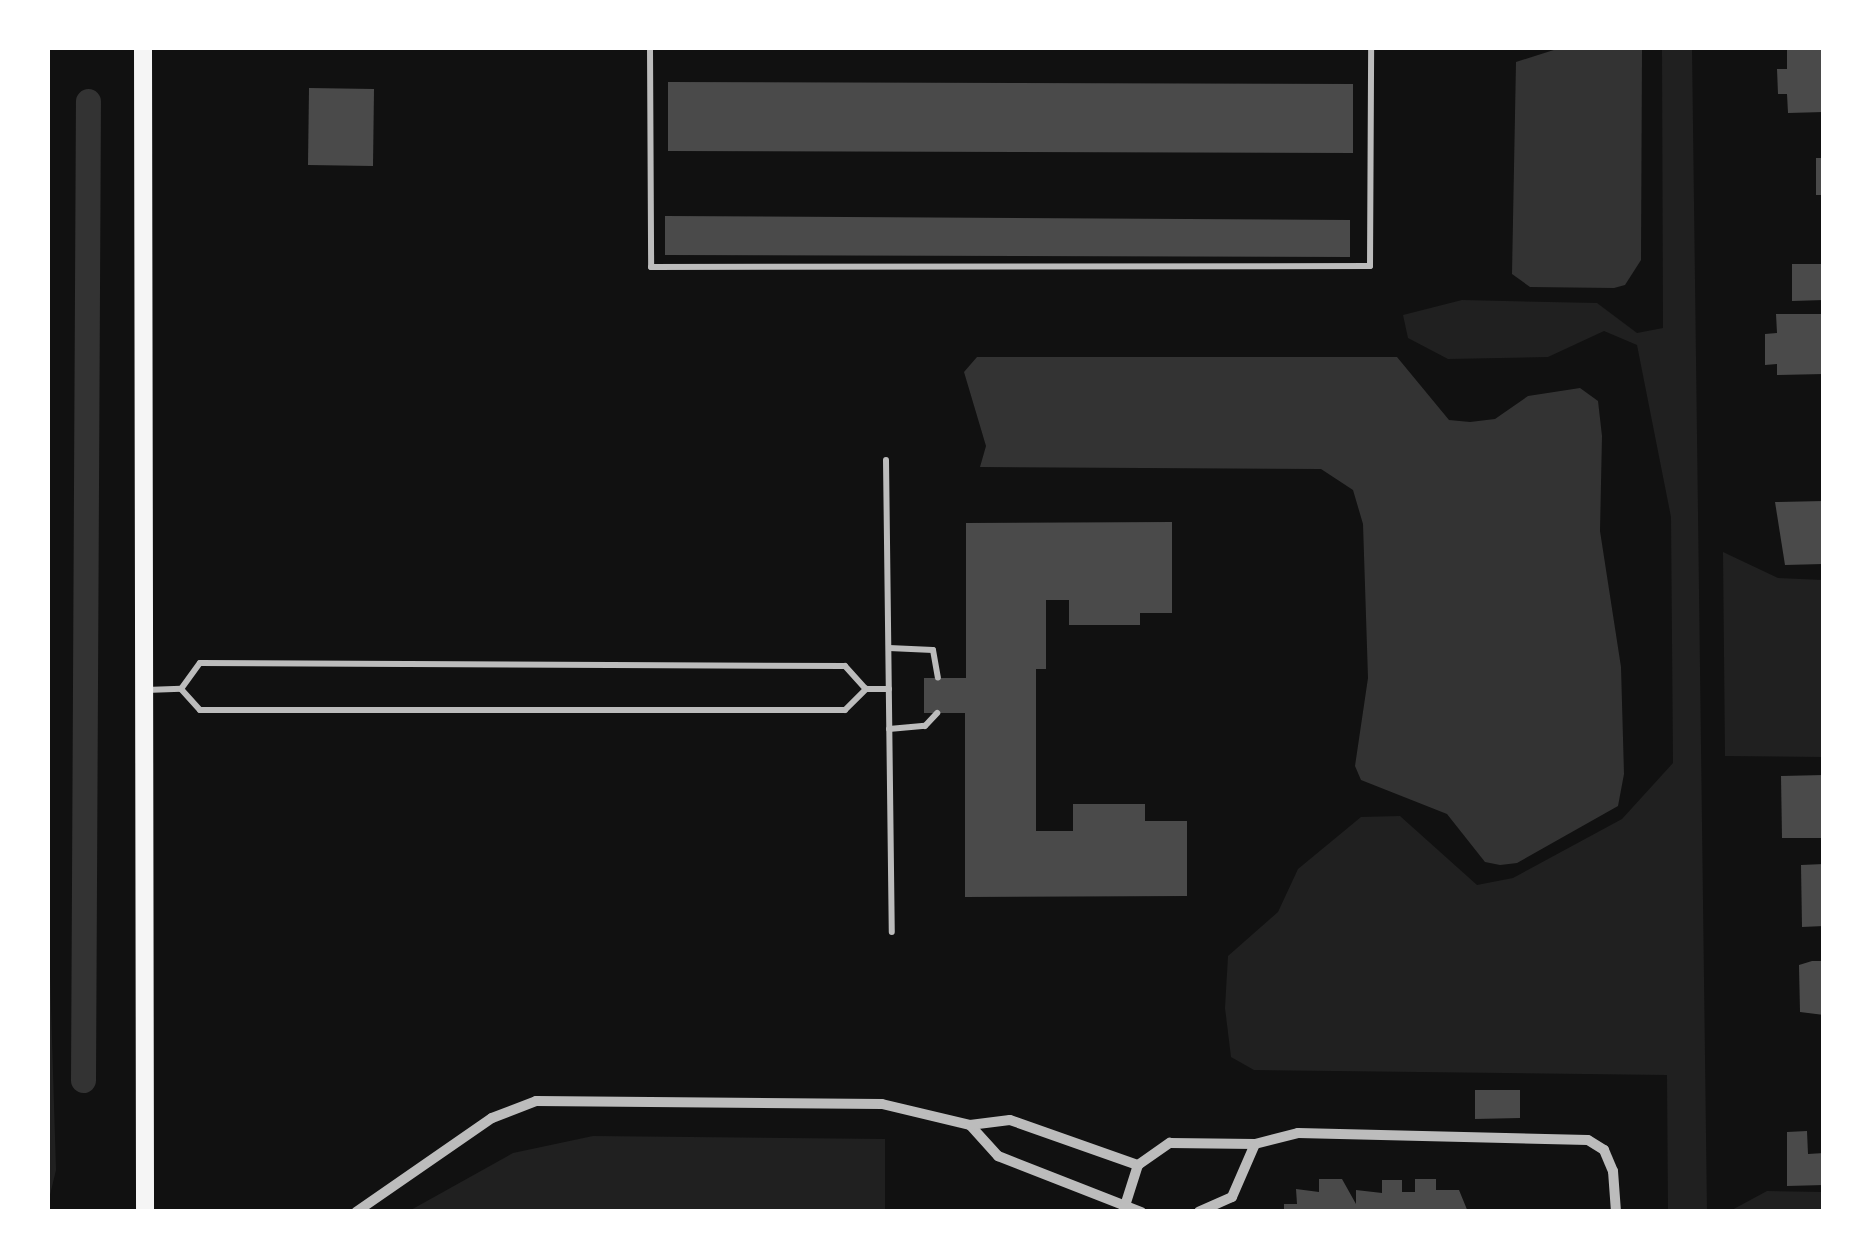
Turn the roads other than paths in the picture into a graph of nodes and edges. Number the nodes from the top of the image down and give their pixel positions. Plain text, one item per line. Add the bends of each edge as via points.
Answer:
1 (650, 48) edge
2 (1371, 48) edge
3 (144, 51) edge
4 (886, 460) dead end
5 (888, 648) junction
6 (938, 678) dead end
7 (181, 689) junction
8 (144, 690) junction
9 (866, 690) junction
10 (889, 690) junction
11 (937, 713) dead end
12 (890, 729) junction
13 (892, 932) dead end
14 (970, 1125) junction
15 (1255, 1144) junction
16 (1138, 1166) junction
17 (1124, 1209) edge
18 (145, 1212) edge
19 (356, 1212) edge
20 (1141, 1212) edge
21 (1199, 1212) edge
22 (1616, 1212) edge

1 - 2 lane via 651,267 1370,266
3 - 8 main road
4 - 5 lane
5 - 6 lane via 933,650
5 - 10 lane
7 - 8 lane
7 - 9 lane via 200,710 845,710
7 - 9 lane via 200,662 846,666
8 - 18 main road
9 - 10 lane
10 - 12 lane
11 - 12 lane via 925,726
12 - 13 lane
14 - 16 street via 1010,1120
14 - 17 street via 998,1156
14 - 19 street via 882,1104 536,1102 492,1118
15 - 16 street via 1181,1141
15 - 21 street via 1232,1197
15 - 22 street via 1298,1133 1588,1140 1604,1150 1613,1171
16 - 17 street
17 - 20 street

